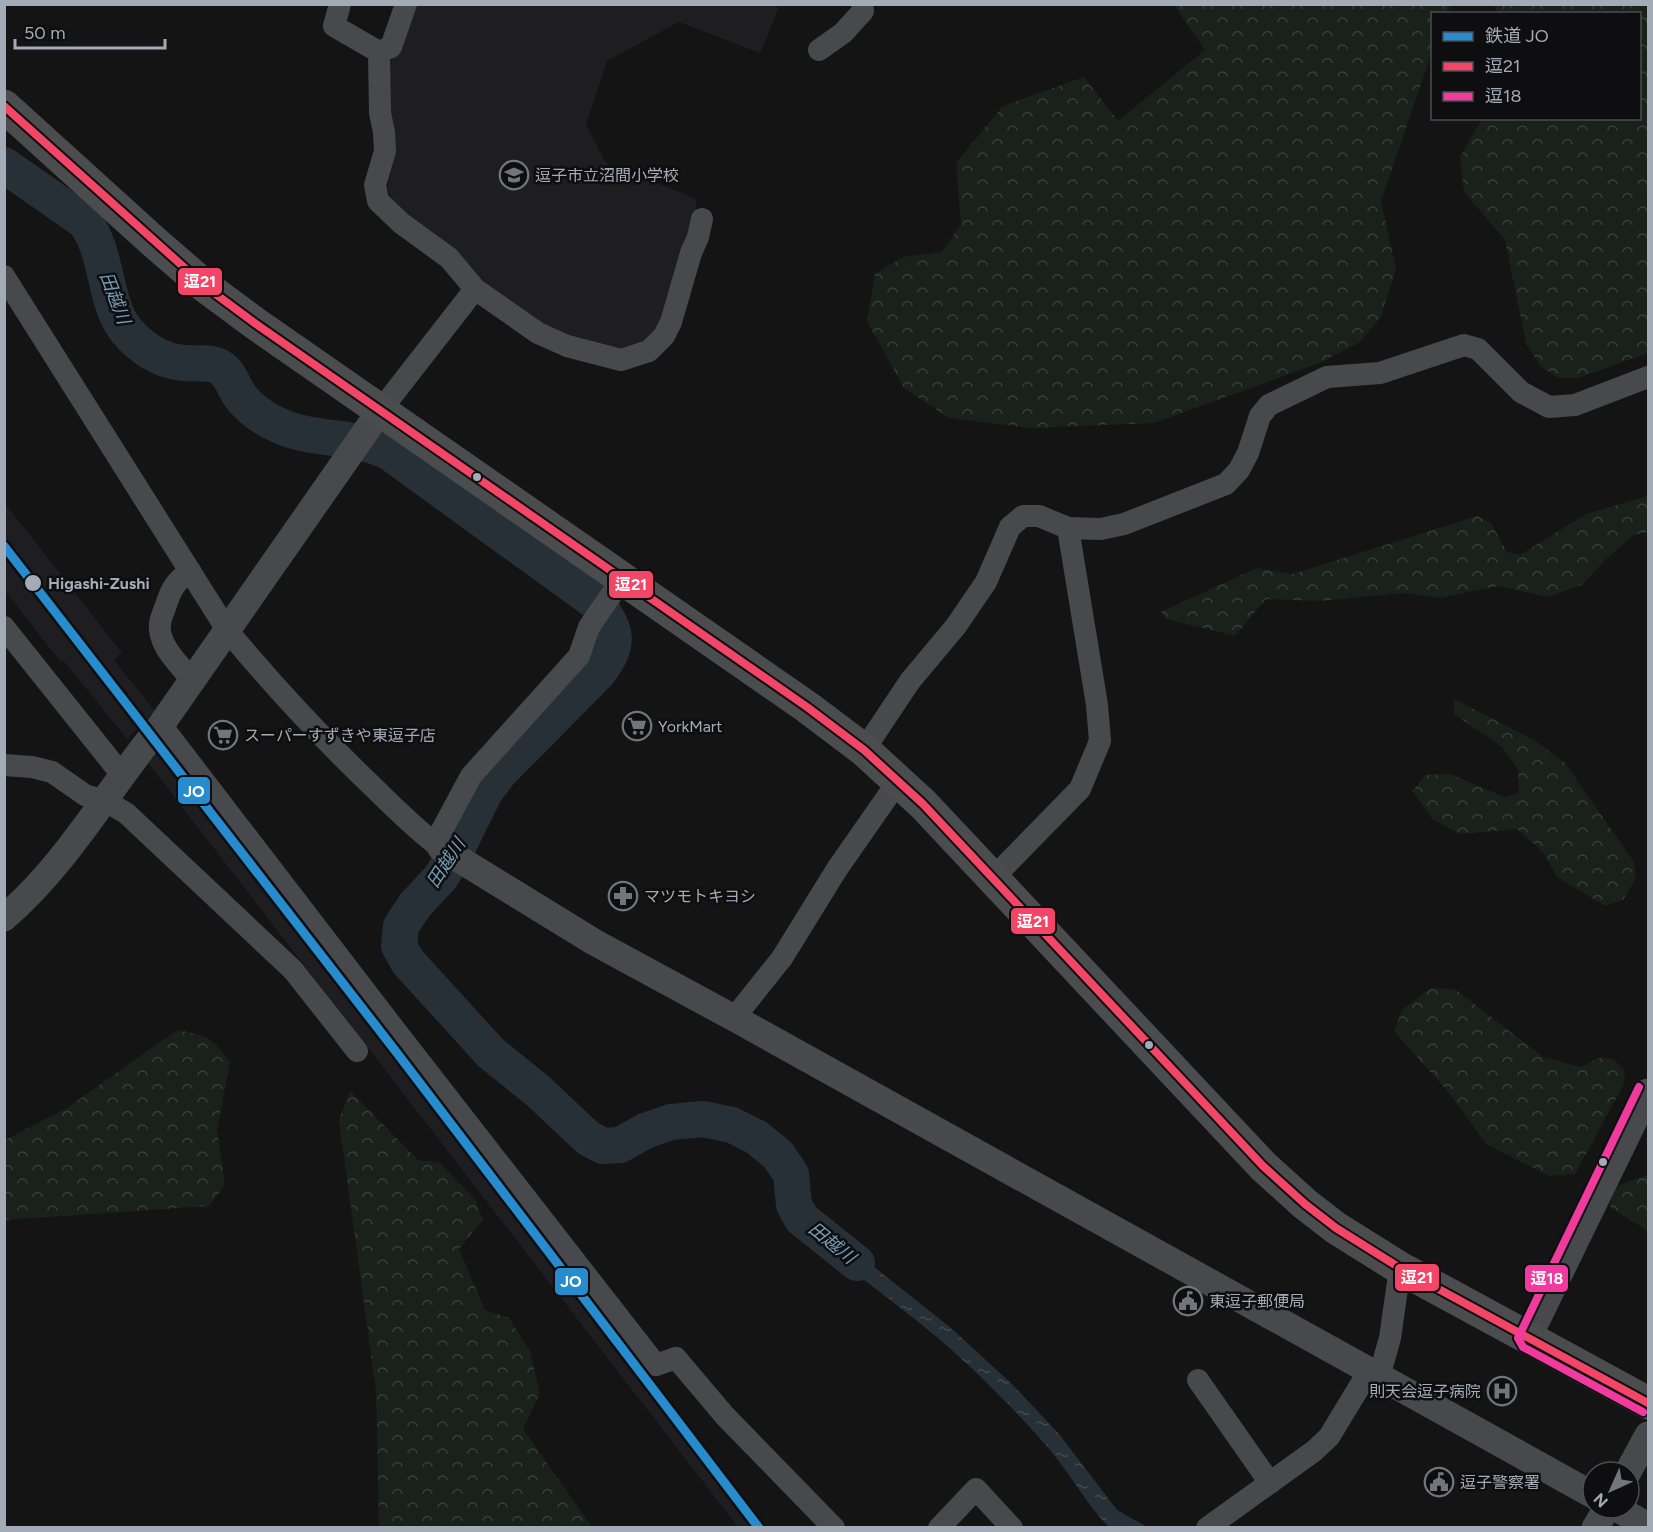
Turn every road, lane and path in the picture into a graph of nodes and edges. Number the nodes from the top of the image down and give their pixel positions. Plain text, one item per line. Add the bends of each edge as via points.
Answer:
1 (340, 4) edge
2 (406, 4) edge
3 (862, 4) edge
4 (819, 50) dead end
5 (379, 52) junction
6 (4, 106) edge
7 (702, 219) dead end
8 (4, 276) edge
9 (475, 289) junction
10 (1648, 377) edge
11 (365, 433) junction
12 (1068, 528) junction
13 (189, 571) junction
14 (607, 600) junction
15 (4, 627) edge
16 (227, 630) junction
17 (192, 680) junction
18 (161, 725) junction
19 (864, 750) junction
20 (4, 765) edge
21 (122, 775) junction
22 (899, 780) junction
23 (105, 801) junction
24 (447, 851) junction
25 (993, 879) junction
26 (4, 918) edge
27 (734, 1018) junction
28 (357, 1051) dead end
29 (1648, 1092) edge
30 (1400, 1268) junction
31 (1528, 1338) junction
32 (1374, 1374) junction
33 (1198, 1380) dead end
34 (1648, 1403) edge
35 (1648, 1436) edge
36 (1635, 1460) edge
37 (1270, 1483) junction
38 (1581, 1488) edge
39 (824, 1524) edge
40 (939, 1527) edge
41 (1012, 1527) edge
42 (1207, 1527) edge

1 - 5 street via 334,26
2 - 5 street via 391,46
3 - 4 street via 863,11 843,33
5 - 9 street via 384,151 375,185 378,201 449,258
6 - 11 main road
7 - 9 street via 664,336 649,351 621,360 567,346 538,333
8 - 13 street
9 - 11 street
10 - 12 street via 1575,405 1549,407 1521,392 1478,349 1464,345 1380,373 1327,377 1269,405 1260,416 1239,470 1226,484 1124,524 1101,529
11 - 14 main road
11 - 16 street
12 - 19 street via 1039,516 1023,516 1010,527 986,582 910,681
12 - 25 street via 1100,741 1080,789
13 - 16 street
13 - 17 street via 170,590 160,624 166,646
14 - 19 main road via 807,707
14 - 24 street via 589,627 579,656 471,776
15 - 21 street
16 - 17 street
16 - 24 street via 318,734 408,820
17 - 18 street
18 - 21 street
18 - 39 street via 656,1365 676,1358
19 - 22 main road
20 - 23 street via 32,766 52,772 85,795
21 - 23 street
22 - 25 main road
22 - 27 street via 782,958
23 - 26 street via 59,862
23 - 28 street via 126,813 293,970
24 - 27 street via 594,942
25 - 30 main road via 1263,1166 1321,1216
27 - 32 street
29 - 31 street
30 - 31 main road
30 - 32 street via 1390,1338
31 - 34 main road
32 - 37 street via 1329,1437
32 - 38 street
33 - 37 street
35 - 36 street
37 - 42 street
40 - 41 street via 976,1489

